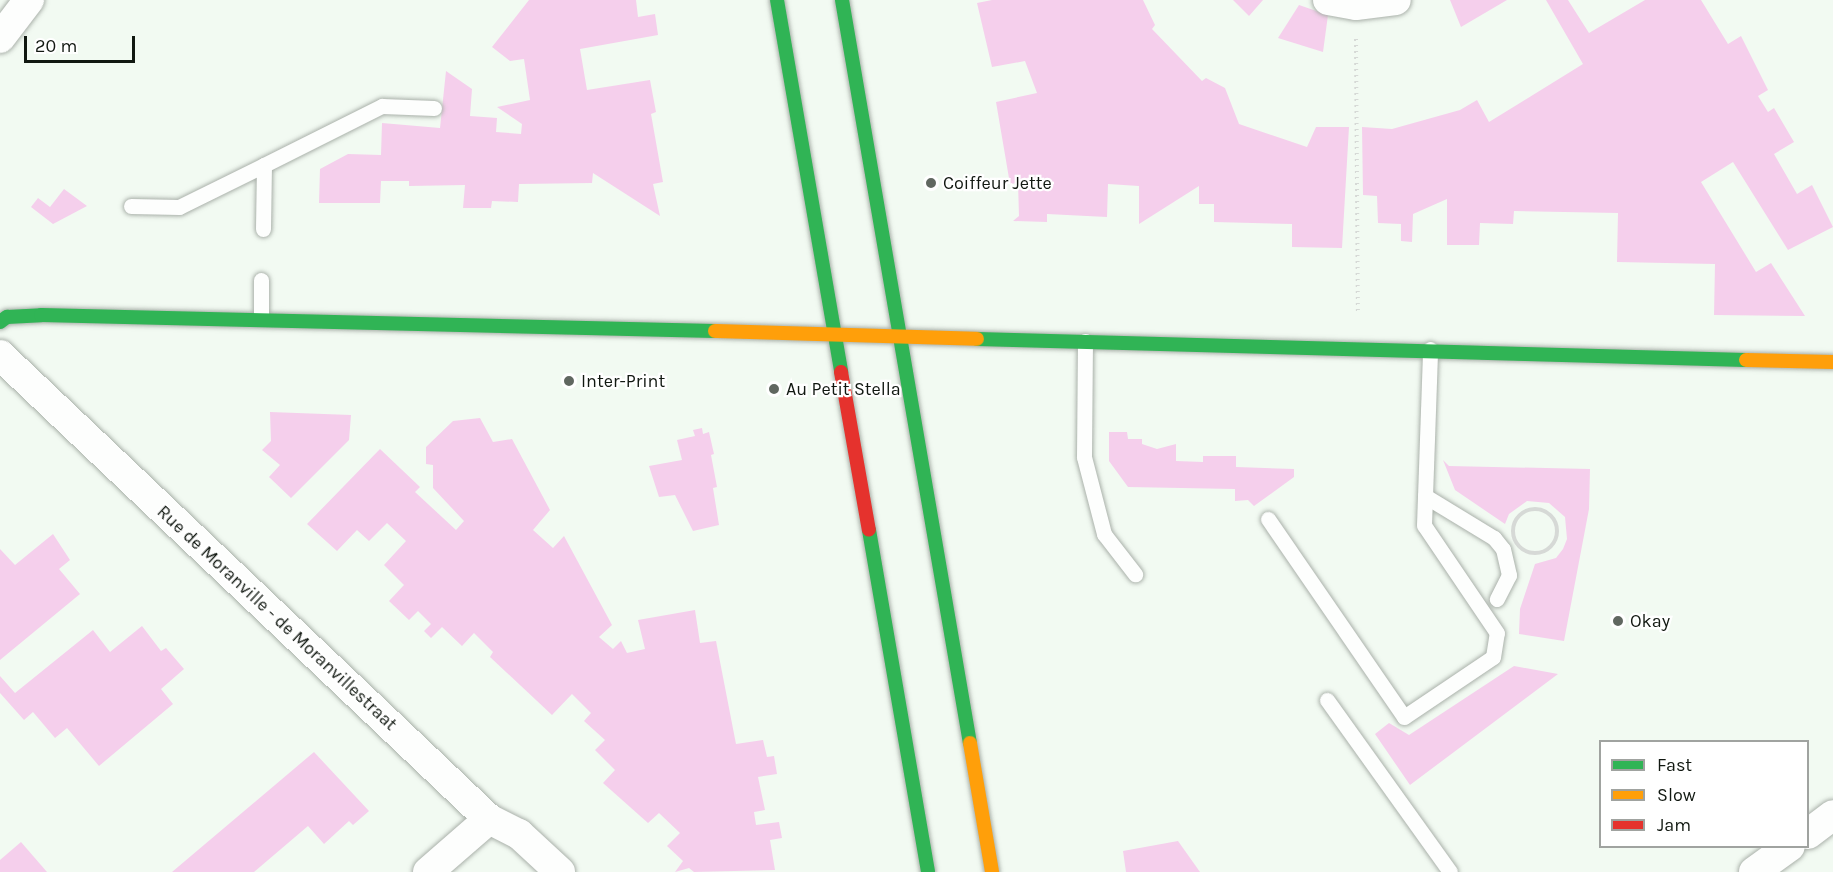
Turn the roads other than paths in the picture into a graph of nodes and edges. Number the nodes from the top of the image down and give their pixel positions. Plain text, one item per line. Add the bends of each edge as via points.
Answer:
1 (29, 0) edge
2 (777, 0) edge
3 (842, 0) edge
4 (1396, 0) edge
5 (1342, 2) edge
6 (0, 38) edge
7 (434, 108) dead end
8 (264, 165) junction
9 (131, 206) dead end
10 (263, 230) dead end
11 (261, 279) dead end
12 (261, 318) junction
13 (0, 322) edge
14 (833, 334) junction
15 (900, 337) junction
16 (1085, 341) junction
17 (1431, 349) junction
18 (0, 355) edge
19 (1833, 362) edge
20 (1425, 496) junction
21 (1268, 519) dead end
22 (1135, 574) dead end
23 (1497, 599) dead end
24 (1327, 700) dead end
25 (1833, 815) edge
26 (489, 819) junction
27 (1809, 833) edge
28 (1787, 848) edge
29 (428, 872) edge
30 (560, 872) edge
31 (928, 872) edge
32 (992, 872) edge
33 (1450, 872) edge
34 (1754, 872) edge

1 - 6 street
2 - 14 street
3 - 15 street
4 - 5 street
7 - 8 lane via 382,105
8 - 9 lane via 178,207
8 - 10 lane
11 - 12 lane
12 - 13 street via 41,315 7,317
12 - 14 street
14 - 15 street
14 - 31 street
15 - 16 street
15 - 32 street
16 - 17 street
16 - 22 lane via 1084,457 1104,534
17 - 19 street
17 - 20 lane
18 - 26 street, Rue de Moranville - de Moranvillestraat
20 - 21 lane via 1424,525 1497,633 1492,657 1404,717
20 - 23 lane via 1494,538 1503,549 1509,575
24 - 33 lane
25 - 27 street
26 - 29 street
26 - 30 street, Rue de Moranville - de Moranvillestraat via 519,834
28 - 34 street

